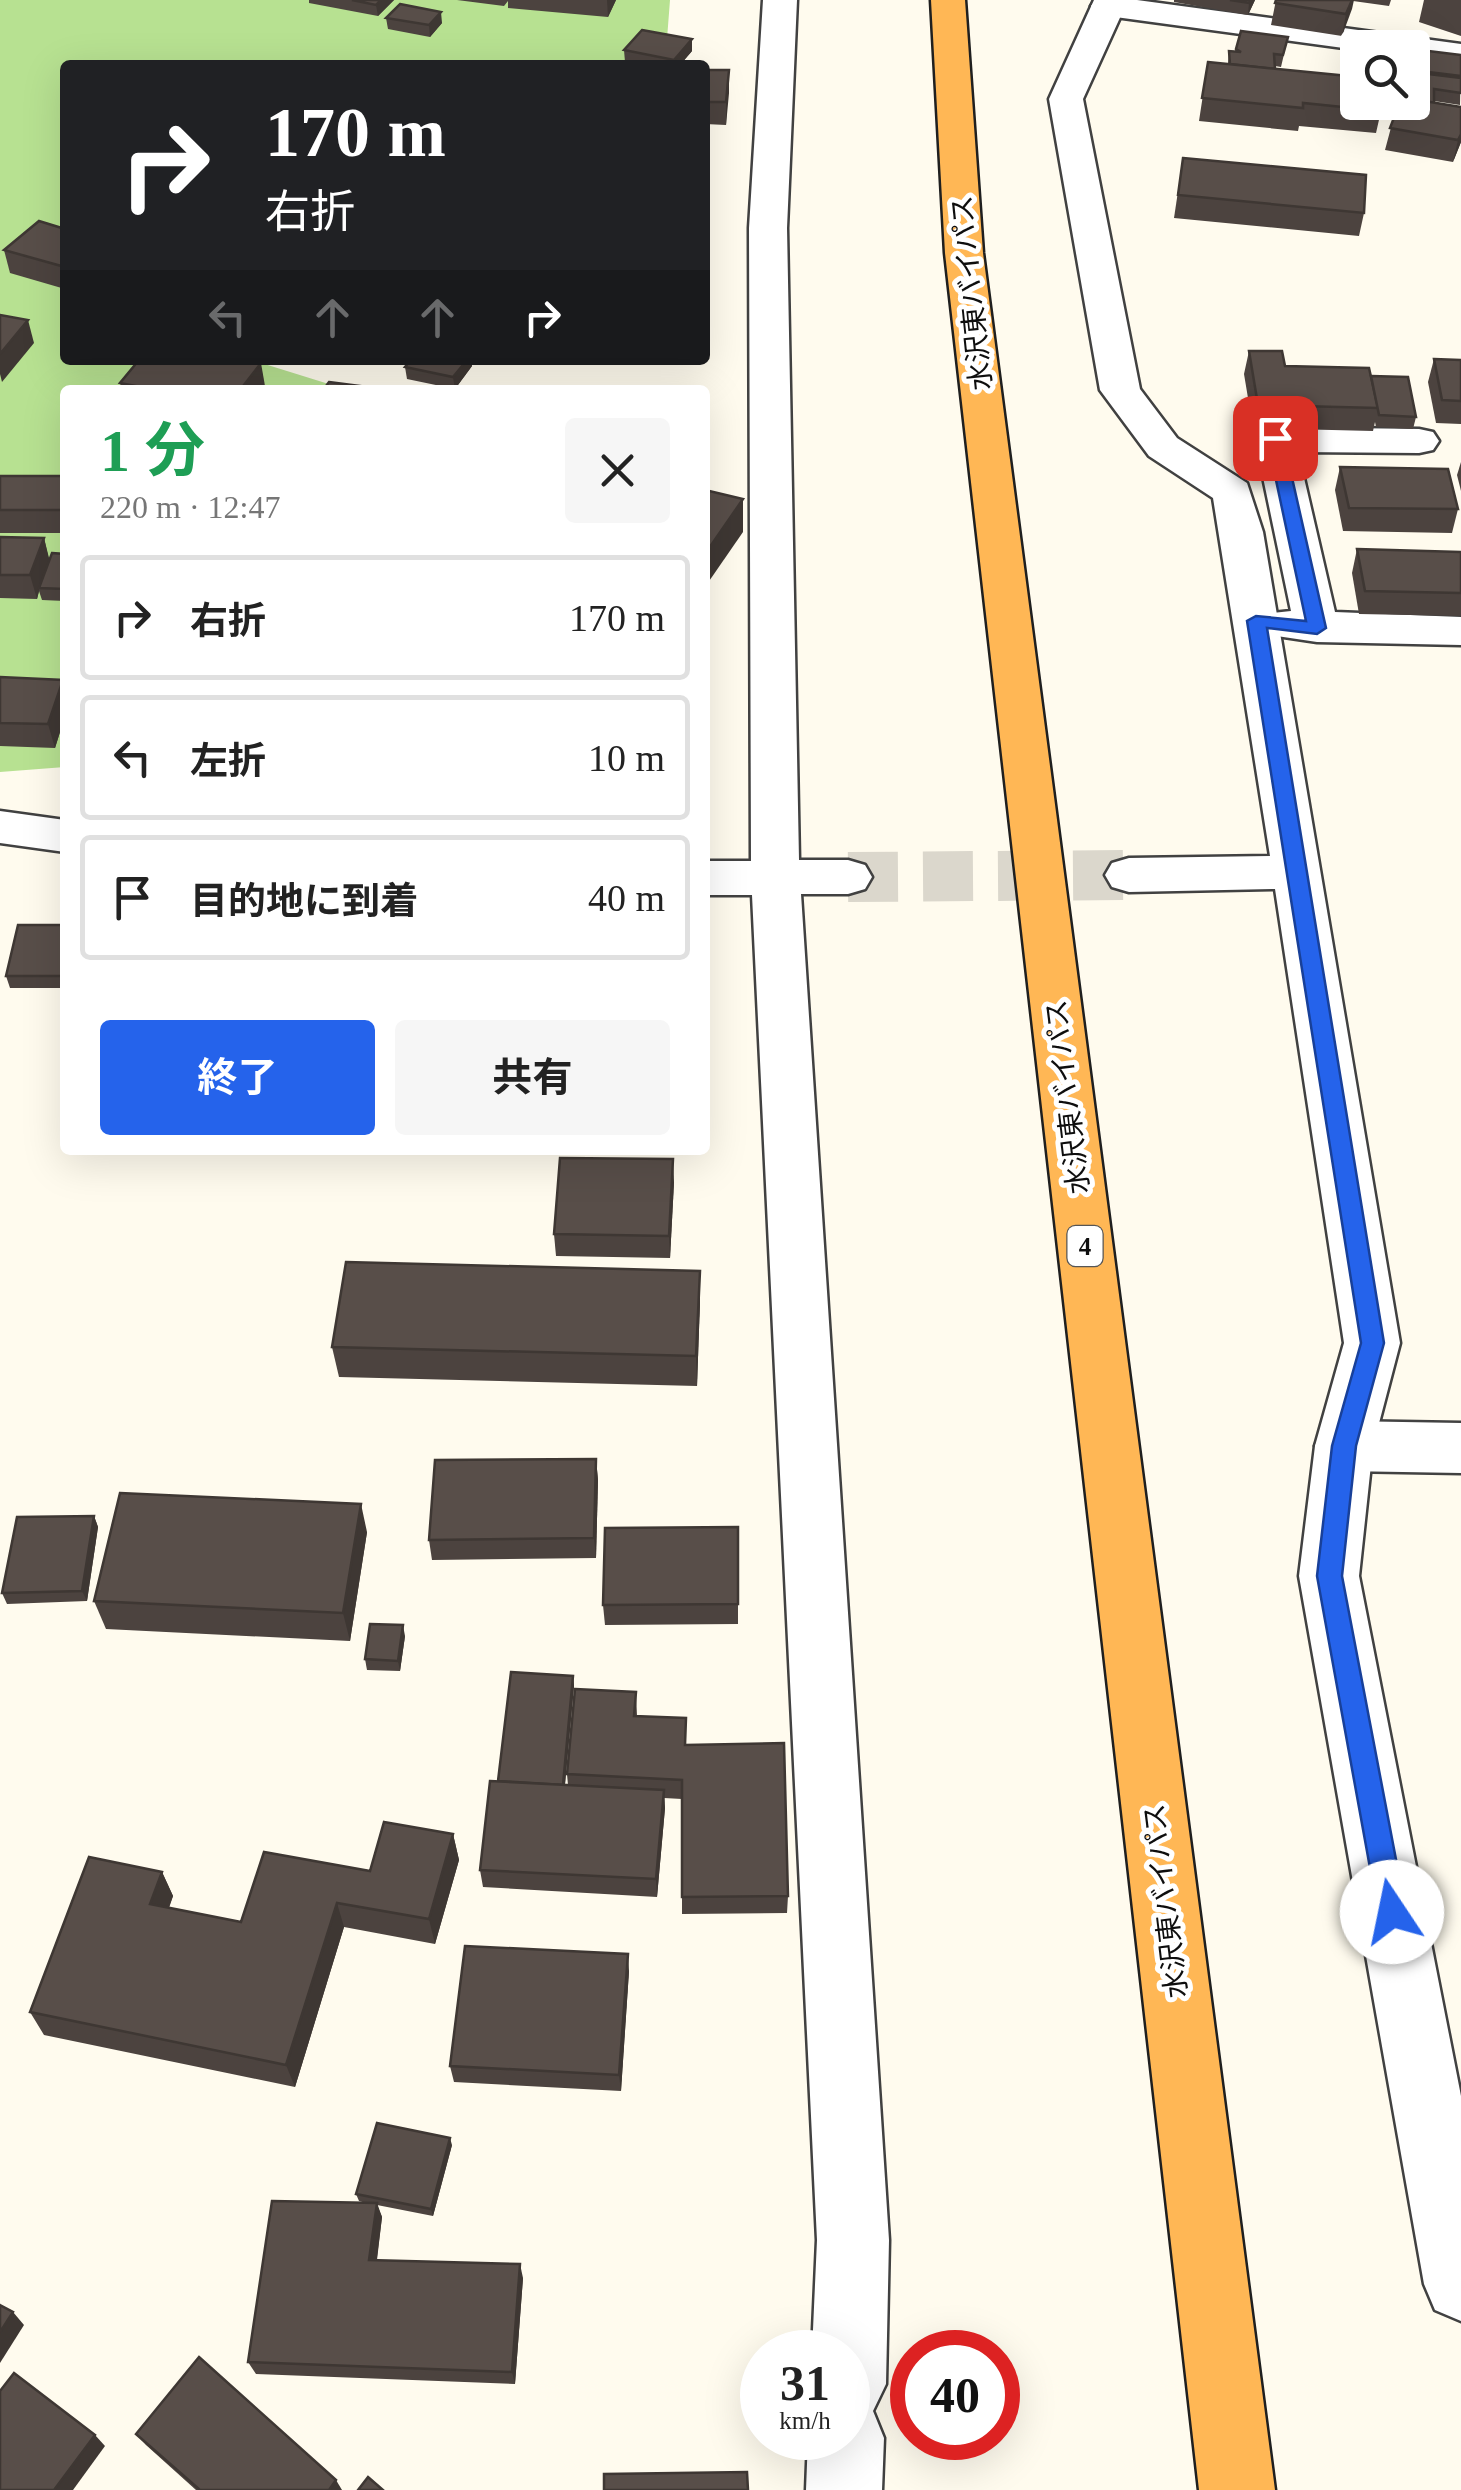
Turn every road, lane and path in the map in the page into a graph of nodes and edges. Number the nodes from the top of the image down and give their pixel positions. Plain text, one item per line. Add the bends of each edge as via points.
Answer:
1 (780, 0) edge
2 (948, 0) edge
3 (1109, 3) edge
4 (1461, 54) edge
5 (1418, 441) dead end
6 (1256, 621) junction
7 (1317, 628) junction
8 (1461, 631) edge
9 (0, 827) edge
10 (60, 835) edge
11 (1297, 872) junction
12 (775, 875) junction
13 (1128, 875) tunnel mouth
14 (848, 877) tunnel mouth
15 (710, 878) edge
16 (1344, 1446) junction
17 (1461, 1448) edge
18 (1461, 2284) edge
19 (850, 2330) edge
20 (845, 2460) edge
21 (844, 2490) edge
22 (1237, 2490) edge

1 - 12 street via 768,228
2 - 22 highway, 水沢東バイパス / 4 via 966,273
3 - 4 street
3 - 6 street via 1066,99 1120,390 1163,447 1232,492
5 - 7 street via 1275,438
6 - 7 street
6 - 11 street
7 - 8 street
9 - 10 street
11 - 13 street
11 - 16 street via 1372,1343
12 - 14 street
12 - 15 street
12 - 19 street via 853,2240
16 - 17 street
16 - 18 street via 1330,1576
20 - 21 street

